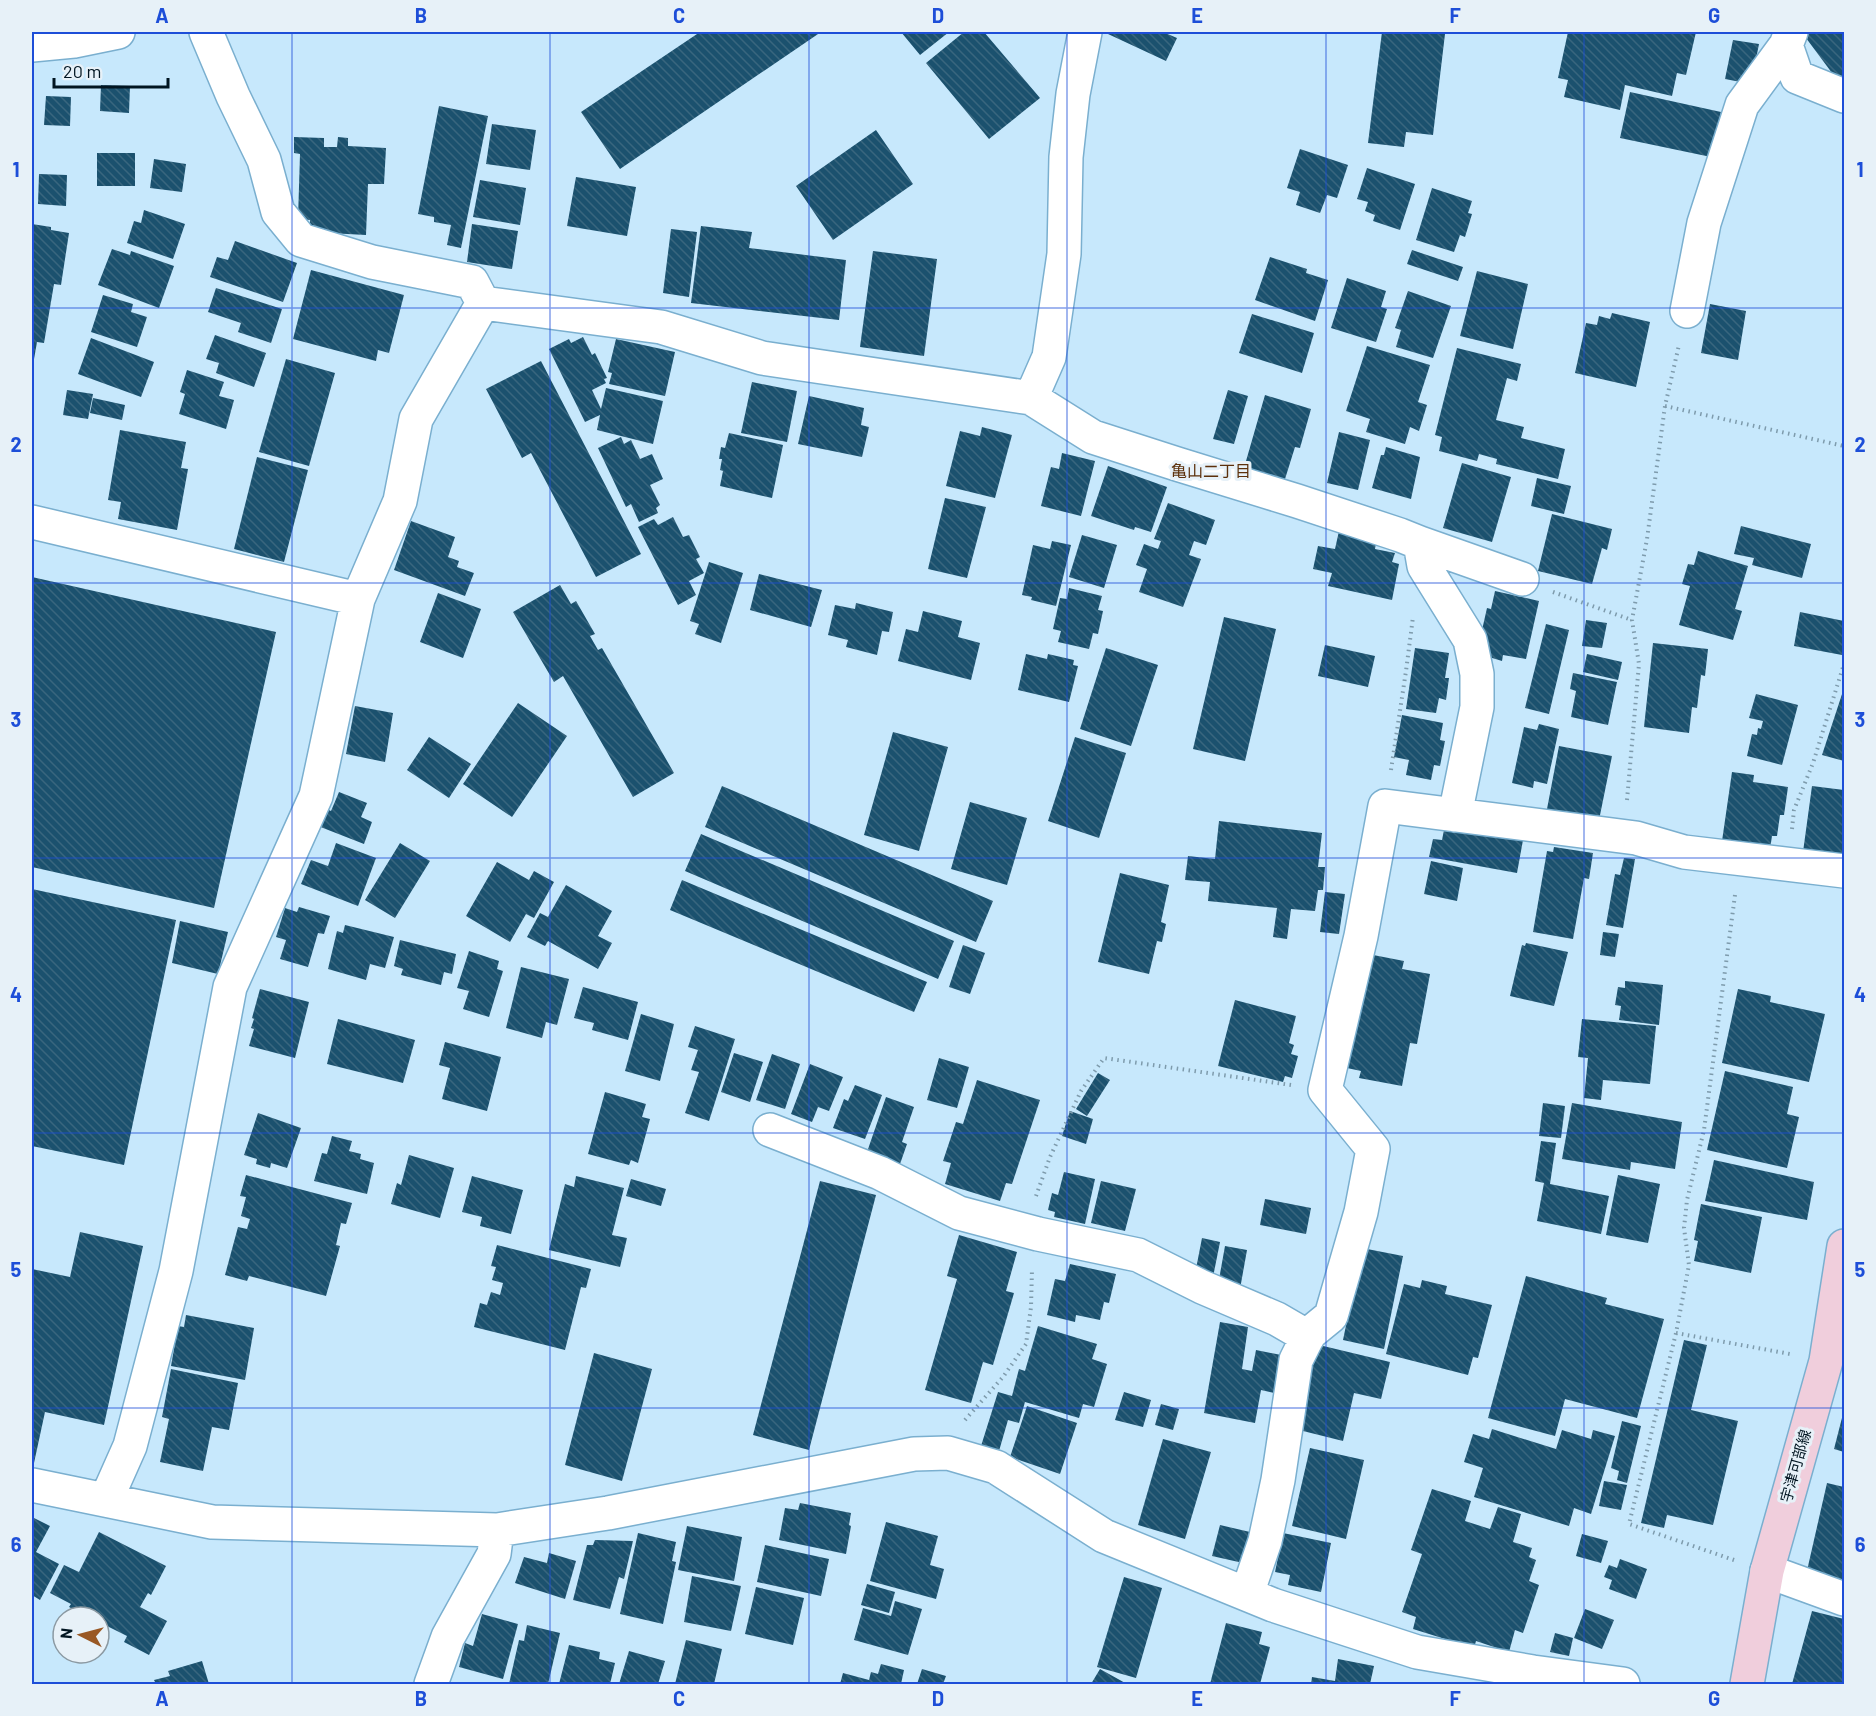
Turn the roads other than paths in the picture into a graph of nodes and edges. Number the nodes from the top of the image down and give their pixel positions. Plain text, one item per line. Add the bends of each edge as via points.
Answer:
1 (118, 32) edge
2 (206, 32) edge
3 (1085, 32) edge
4 (1788, 38) edge
5 (32, 45) edge
6 (1845, 96) edge
7 (483, 303) junction
8 (1687, 310) road end
9 (1031, 398) junction
10 (32, 522) edge
11 (1420, 543) junction
12 (1522, 579) road end
13 (358, 599) junction
14 (1455, 815) junction
15 (1845, 871) edge
16 (770, 1130) dead end
17 (1845, 1246) edge
18 (1308, 1337) junction
19 (32, 1485) edge
20 (105, 1500) junction
21 (497, 1530) junction
22 (1767, 1571) junction
23 (1247, 1594) junction
24 (1845, 1599) edge
25 (431, 1684) edge
26 (1623, 1684) edge
27 (1747, 1684) edge

1 - 5 street
2 - 7 street via 264,160 278,212 301,240 372,262 472,282
3 - 9 street via 1066,157 1064,254 1049,357
4 - 6 street via 1797,77
4 - 8 street via 1742,105 1704,223
7 - 9 street via 661,327 762,358
7 - 13 street via 416,419 400,501
9 - 11 street via 1093,436
10 - 13 street
11 - 12 street
11 - 14 street via 1424,566 1470,640 1477,674 1477,707
13 - 20 street via 316,796 230,987 176,1271 130,1446
14 - 15 street via 1636,838 1684,852
14 - 18 street via 1385,806 1361,936 1325,1090 1373,1149 1361,1212 1331,1316
16 - 18 street via 880,1173 959,1213 1138,1256
17 - 22 main road, 宇津可部線 via 1826,1361
18 - 23 street via 1296,1360 1278,1480
19 - 20 street
20 - 21 street via 212,1522
21 - 23 street via 608,1513 914,1454 948,1453 996,1467 1104,1536
21 - 25 street via 494,1554 448,1637
22 - 24 street
22 - 27 main road, 宇津可部線
23 - 26 street via 1417,1652

